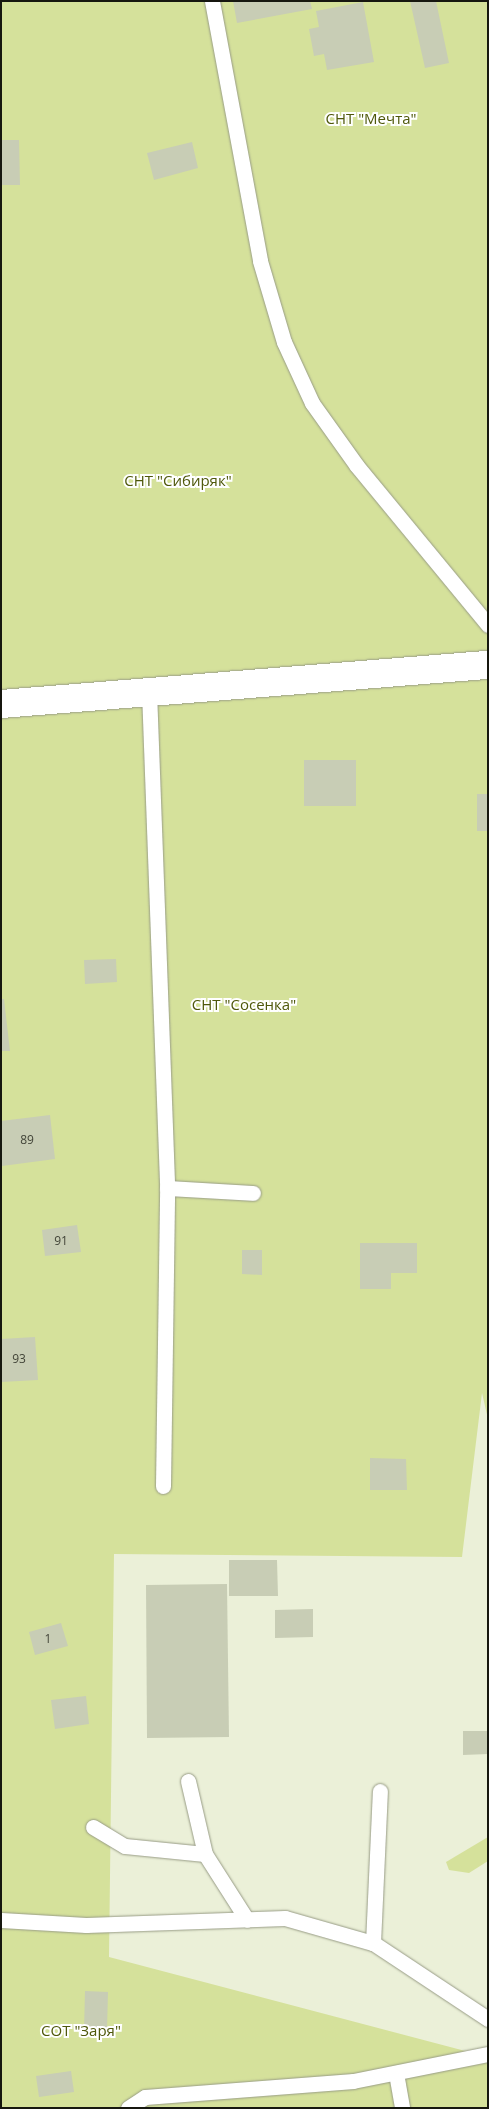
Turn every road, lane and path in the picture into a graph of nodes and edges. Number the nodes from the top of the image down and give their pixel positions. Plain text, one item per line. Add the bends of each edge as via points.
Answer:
1 (212, 1) edge
2 (488, 625) edge
3 (488, 665) edge
4 (149, 691) junction
5 (1, 704) edge
6 (167, 1188) junction
7 (253, 1193) dead end
8 (162, 1486) dead end
9 (188, 1781) dead end
10 (380, 1791) dead end
11 (92, 1827) dead end
12 (205, 1854) junction
13 (1, 1920) edge
14 (246, 1920) junction
15 (374, 1942) junction
16 (488, 2019) edge
17 (488, 2054) edge
18 (396, 2073) junction
19 (128, 2108) edge
20 (402, 2108) edge

1 - 2 lane via 260,261 284,342 312,403 357,466
3 - 4 street
4 - 5 street
4 - 6 lane
6 - 7 lane
6 - 8 lane
9 - 12 lane
10 - 15 lane
11 - 12 lane via 125,1846
12 - 14 lane
13 - 14 lane via 86,1926
14 - 15 lane via 285,1918
15 - 16 lane
17 - 18 lane
18 - 19 lane via 353,2081 144,2097
18 - 20 lane

